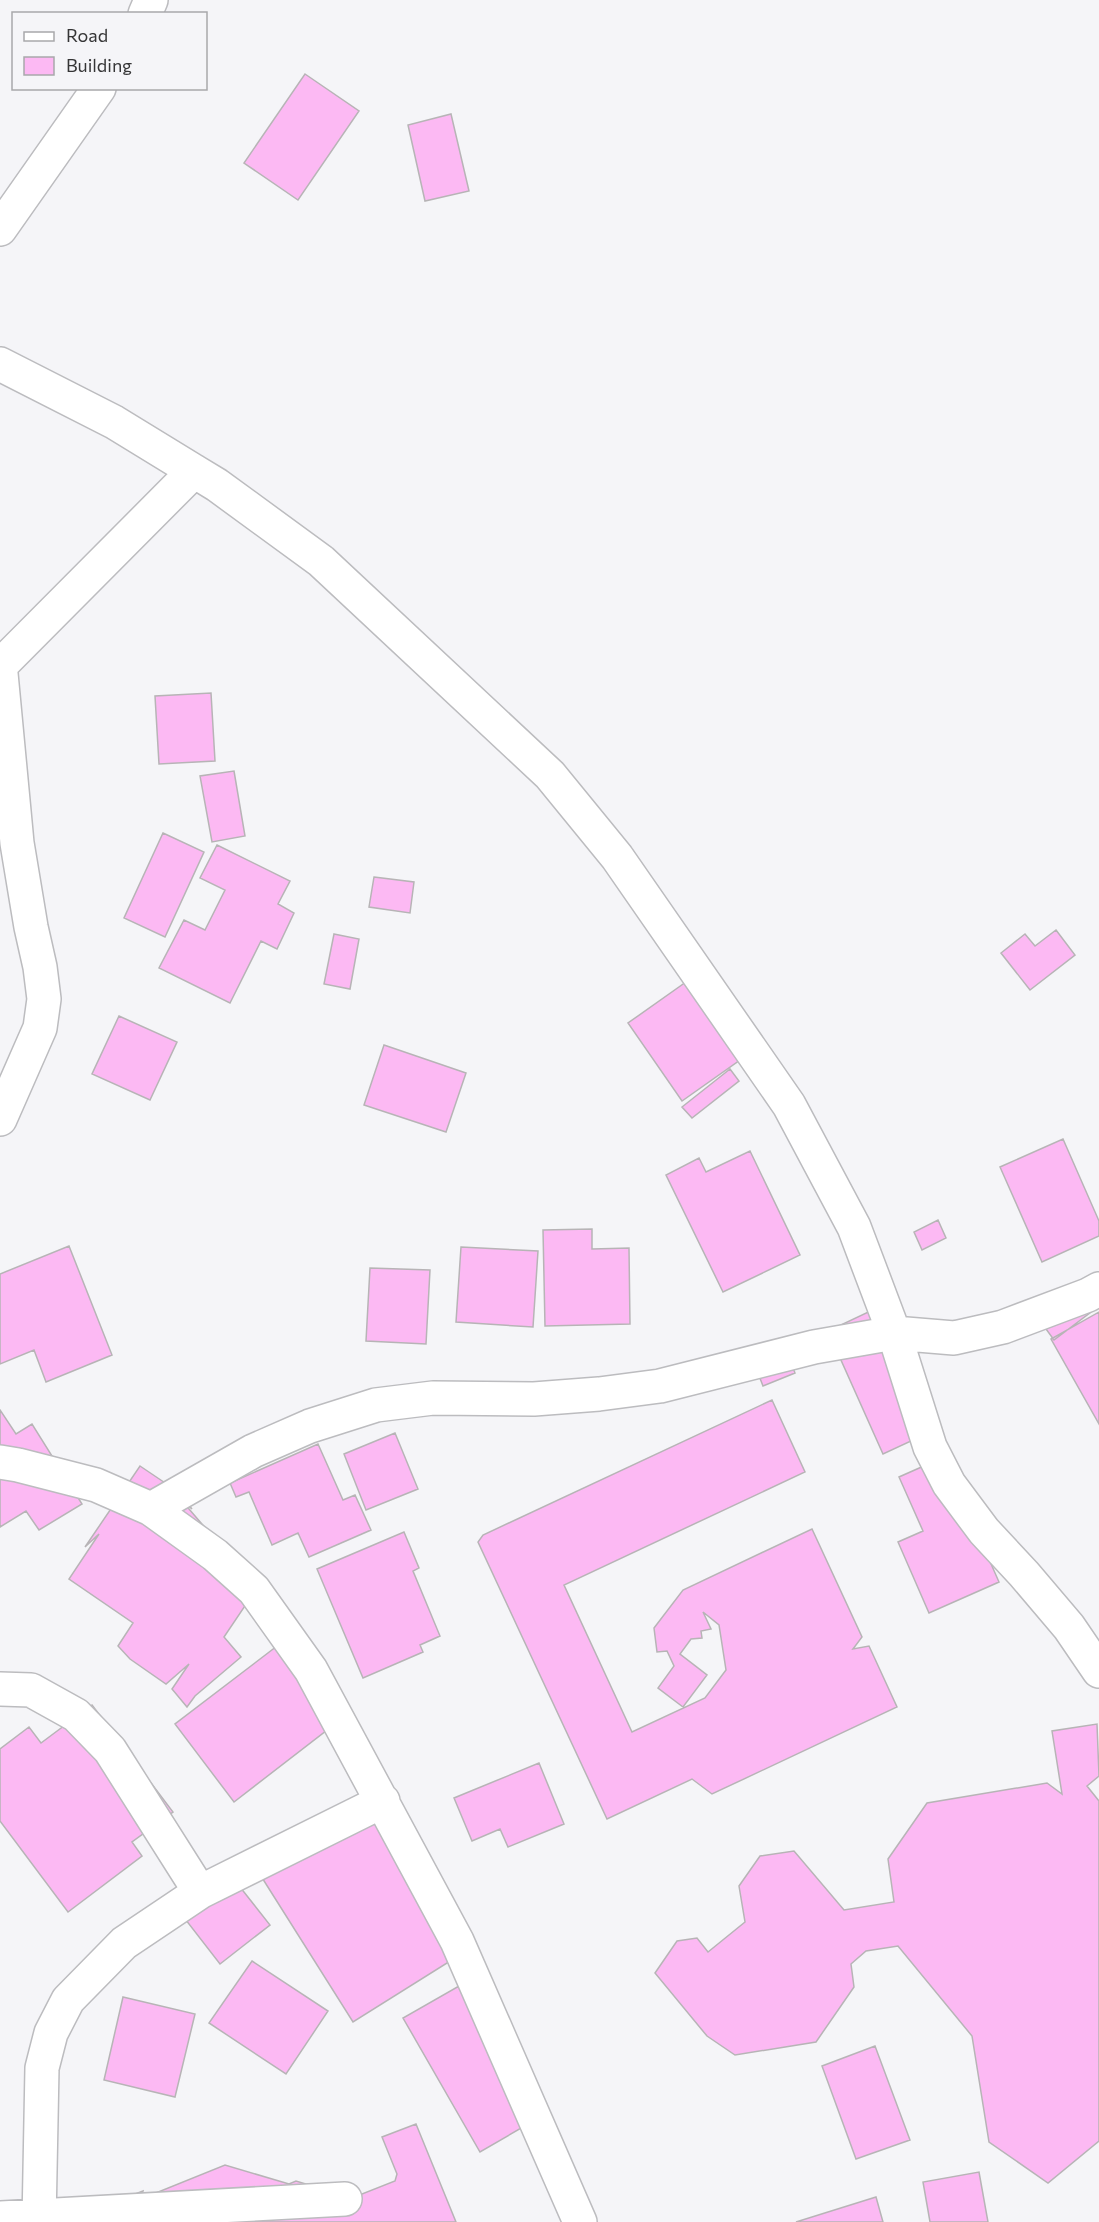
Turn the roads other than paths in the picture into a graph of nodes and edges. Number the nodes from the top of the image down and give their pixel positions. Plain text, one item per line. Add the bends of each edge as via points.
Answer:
1 (98, 90) edge
2 (0, 229) edge
3 (0, 364) edge
4 (194, 471) junction
5 (0, 664) edge
6 (0, 1119) edge
7 (1099, 1288) edge
8 (894, 1333) junction
9 (0, 1462) edge
10 (151, 1509) junction
11 (1099, 1671) edge
12 (0, 1689) edge
13 (383, 1801) junction
14 (200, 1893) junction
15 (345, 2199) dead end
16 (0, 2218) edge
17 (39, 2218) edge
18 (580, 2222) edge

1 - 2 street
3 - 4 street via 114,422
4 - 5 street
4 - 8 street via 321,561 550,776 617,857 789,1105 855,1227
5 - 6 street via 17,843 44,999 40,1028
7 - 8 street via 1003,1327 954,1338
8 - 10 street via 814,1347 650,1388 556,1397 433,1398 376,1405 310,1426 253,1451
8 - 11 street via 930,1447 949,1484 984,1531 1069,1627
9 - 10 street via 96,1485
10 - 13 street via 254,1590 311,1670
12 - 14 street via 31,1690 83,1722 110,1750
13 - 14 street
13 - 18 street via 457,1941
14 - 17 street via 124,1942 68,2000 51,2033 42,2068
15 - 17 street
16 - 17 street

